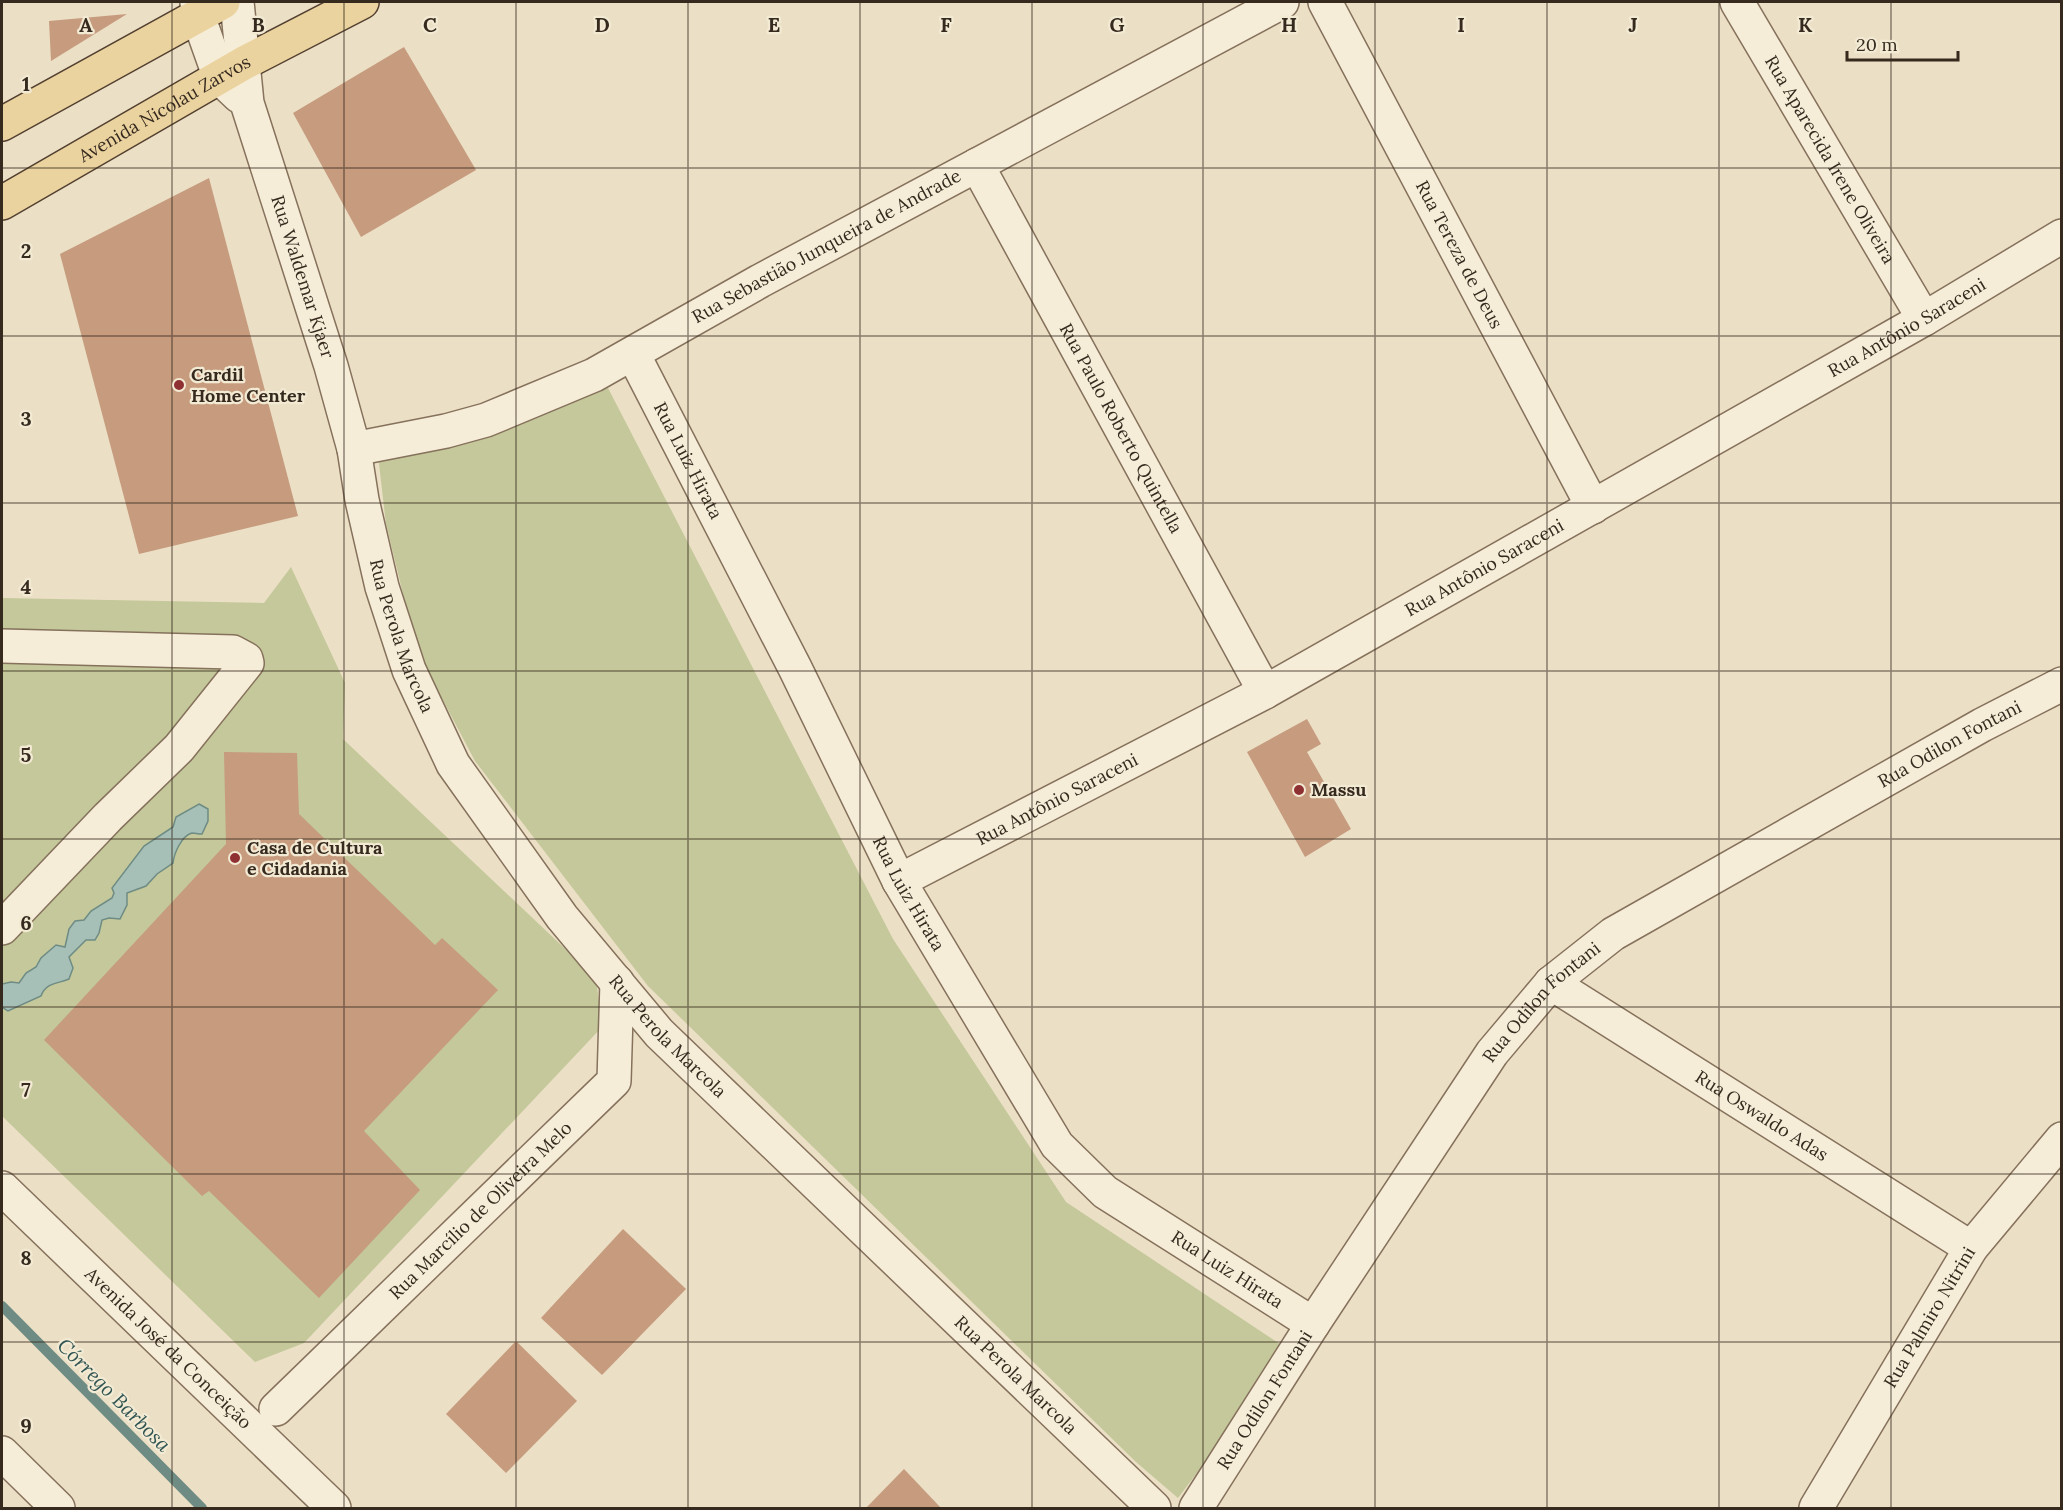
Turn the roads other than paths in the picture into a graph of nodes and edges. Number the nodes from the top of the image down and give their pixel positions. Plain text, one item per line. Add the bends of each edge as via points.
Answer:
1 (237, 2) edge
2 (362, 2) edge
3 (1282, 2) edge
4 (1325, 2) edge
5 (1737, 2) edge
6 (206, 6) edge
7 (232, 71) junction
8 (2, 124) edge
9 (977, 165) junction
10 (2, 203) edge
11 (2061, 236) edge
12 (1924, 319) junction
13 (633, 354) junction
14 (354, 449) junction
15 (1593, 507) junction
16 (2, 646) edge
17 (2061, 684) edge
18 (1265, 692) junction
19 (899, 881) junction
20 (2, 928) edge
21 (616, 982) junction
22 (1551, 983) junction
23 (2061, 1139) edge
24 (2, 1188) edge
25 (1971, 1248) junction
26 (1313, 1324) junction
27 (276, 1409) dead end
28 (2, 1453) edge
29 (58, 1509) edge
30 (334, 1509) edge
31 (1154, 1509) edge
32 (1196, 1509) edge
33 (1816, 1509) edge

1 - 7 street
2 - 7 main road, Avenida Nicolau Zarvos
3 - 9 street, Rua Sebastião Junqueira de Andrade
4 - 15 street, Rua Tereza de Deus
5 - 12 street, Rua Aparecida Irene Oliveira
6 - 7 street
6 - 8 main road
7 - 10 main road, Avenida Nicolau Zarvos
7 - 14 street, Rua Waldemar Kjaer via 247,103
9 - 13 street, Rua Sebastião Junqueira de Andrade
9 - 18 street, Rua Paulo Roberto Quintella
11 - 12 street, Rua Antônio Saraceni
12 - 15 street, Rua Antônio Saraceni
13 - 14 street, Rua Sebastião Junqueira de Andrade via 594,375 486,420
13 - 19 street, Rua Luiz Hirata via 795,668
14 - 21 street, Rua Perola Marcola via 382,587 409,670 453,764 562,917
15 - 18 street, Rua Antônio Saraceni
16 - 20 street via 233,652 247,663 179,748
17 - 22 street, Rua Odilon Fontani via 1613,934
18 - 19 street, Rua Antônio Saraceni
19 - 26 street, Rua Luiz Hirata via 1057,1145 1105,1192
21 - 27 street, Rua Marcílio de Oliveira Melo via 614,1081
21 - 31 street, Rua Perola Marcola via 659,1033
22 - 25 street, Rua Oswaldo Adas
22 - 26 street, Rua Odilon Fontani via 1492,1053
23 - 25 street, Rua Palmiro Nitrini
24 - 30 street, Avenida José da Conceição
25 - 33 street, Rua Palmiro Nitrini
26 - 32 street, Rua Odilon Fontani
28 - 29 street

